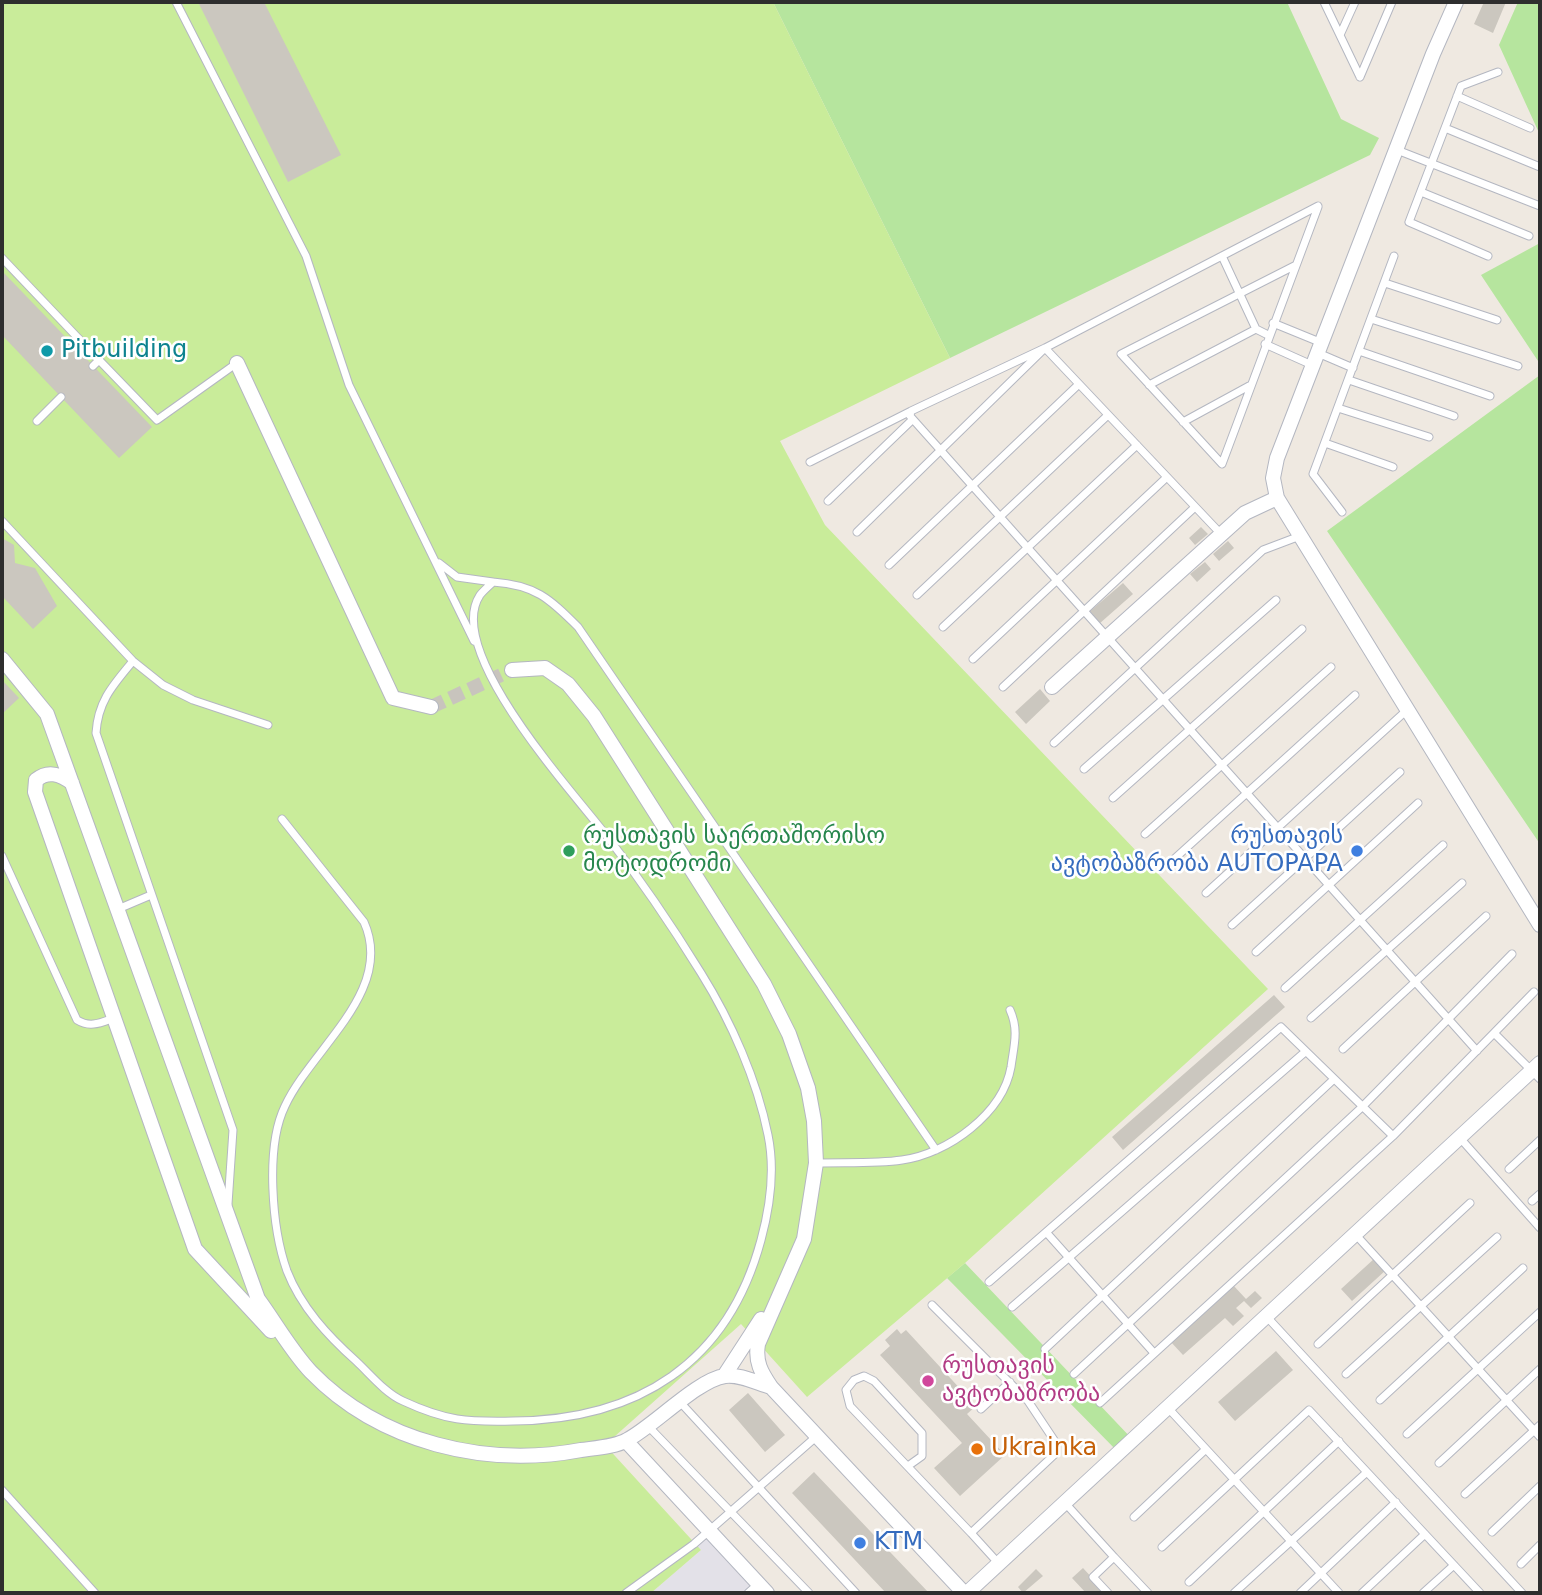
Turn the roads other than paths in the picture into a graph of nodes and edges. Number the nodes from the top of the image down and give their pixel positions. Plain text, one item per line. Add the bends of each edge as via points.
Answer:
1 (176, 2) edge
2 (1324, 2) edge
3 (1355, 2) edge
4 (1392, 2) edge
5 (1456, 2) edge
6 (1340, 35) junction
7 (1498, 72) dead end
8 (1457, 96) junction
9 (1445, 128) junction
10 (1531, 128) dead end
11 (1396, 150) junction
12 (1432, 163) junction
13 (1540, 167) edge
14 (1421, 192) junction
15 (1540, 206) edge
16 (1530, 236) dead end
17 (1222, 256) junction
18 (1394, 256) dead end
19 (1488, 256) dead end
20 (2, 258) edge
21 (1296, 265) junction
22 (1385, 283) junction
23 (1239, 293) junction
24 (1371, 319) junction
25 (1497, 320) dead end
26 (1273, 323) junction
27 (1256, 329) junction
28 (1268, 335) junction
29 (1265, 344) junction
30 (1045, 348) junction
31 (1359, 351) junction
32 (1317, 353) junction
33 (237, 363) joint
34 (1518, 366) dead end
35 (1353, 368) junction
36 (1349, 380) junction
37 (1079, 384) junction
38 (1149, 385) junction
39 (1250, 386) junction
40 (1490, 396) dead end
41 (61, 397) dead end
42 (1338, 408) junction
43 (911, 411) junction
44 (1108, 415) junction
45 (1454, 416) dead end
46 (912, 420) junction
47 (37, 421) dead end
48 (1183, 422) junction
49 (1429, 437) dead end
50 (1325, 443) junction
51 (1137, 445) junction
52 (940, 452) junction
53 (810, 462) dead end
54 (1393, 467) dead end
55 (1167, 477) junction
56 (971, 487) junction
57 (1277, 498) junction
58 (828, 501) dead end
59 (1195, 507) junction
60 (1342, 512) dead end
61 (999, 518) junction
62 (2, 521) edge
63 (858, 532) dead end
64 (1220, 534) junction
65 (1300, 536) junction
66 (1026, 549) junction
67 (436, 561) junction
68 (889, 565) dead end
69 (493, 582) junction
70 (1056, 582) junction
71 (917, 594) dead end
72 (1276, 600) dead end
73 (1083, 612) junction
74 (943, 626) dead end
75 (1303, 629) dead end
76 (1105, 637) junction
77 (479, 651) junction
78 (2, 659) edge
79 (974, 659) dead end
80 (133, 661) junction
81 (1331, 667) dead end
82 (512, 670) tunnel mouth
83 (1133, 670) junction
84 (1003, 687) dead end
85 (1052, 687) dead end
86 (1354, 695) dead end
87 (1161, 701) junction
88 (431, 707) tunnel mouth
89 (1407, 710) junction
90 (268, 725) dead end
91 (1188, 731) junction
92 (1054, 743) dead end
93 (1220, 766) junction
94 (1084, 769) dead end
95 (1400, 772) dead end
96 (72, 783) junction
97 (1245, 794) junction
98 (1113, 798) dead end
99 (1418, 803) dead end
100 (282, 819) dead end
101 (1276, 829) junction
102 (1145, 834) dead end
103 (1443, 845) dead end
104 (2, 856) edge
105 (1173, 860) dead end
106 (1304, 860) junction
107 (1462, 883) dead end
108 (1328, 886) junction
109 (1206, 893) dead end
110 (151, 895) junction
111 (118, 909) junction
112 (1486, 916) dead end
113 (1359, 921) junction
114 (1232, 925) dead end
115 (1540, 925) edge
116 (1386, 951) junction
117 (1256, 952) dead end
118 (1512, 954) dead end
119 (1415, 982) junction
120 (1285, 988) dead end
121 (1534, 992) dead end
122 (1010, 1010) dead end
123 (114, 1018) junction
124 (1311, 1018) dead end
125 (1448, 1019) junction
126 (1494, 1033) junction
127 (1343, 1049) dead end
128 (1477, 1051) junction
129 (1305, 1052) junction
130 (1538, 1071) edge
131 (1333, 1080) junction
132 (1362, 1107) junction
133 (1393, 1136) junction
134 (1460, 1138) junction
135 (1540, 1140) edge
136 (936, 1150) junction
137 (816, 1163) junction
138 (1508, 1169) dead end
139 (1540, 1194) edge
140 (1532, 1201) dead end
141 (1470, 1203) dead end
142 (229, 1222) junction
143 (1540, 1228) edge
144 (1046, 1232) junction
145 (1356, 1235) junction
146 (1497, 1237) dead end
147 (1068, 1258) junction
148 (1523, 1268) dead end
149 (1393, 1275) junction
150 (989, 1282) dead end
151 (1103, 1296) junction
152 (932, 1304) dead end
153 (774, 1305) junction
154 (1421, 1306) junction
155 (1012, 1307) dead end
156 (1540, 1312) edge
157 (1267, 1317) junction
158 (1448, 1336) junction
159 (1318, 1344) dead end
160 (1045, 1349) dead end
161 (1154, 1353) junction
162 (1478, 1369) junction
163 (1540, 1369) edge
164 (311, 1372) junction
165 (1074, 1374) dead end
166 (1346, 1374) dead end
167 (724, 1376) junction
168 (1010, 1382) junction
169 (771, 1387) junction
170 (1380, 1400) dead end
171 (1507, 1400) junction
172 (680, 1402) junction
173 (1100, 1403) dead end
174 (981, 1409) dead end
175 (1169, 1409) junction
176 (648, 1426) junction
177 (1538, 1431) edge
178 (1407, 1434) dead end
179 (817, 1436) junction
180 (625, 1441) junction
181 (1339, 1441) junction
182 (1206, 1449) junction
183 (1438, 1463) dead end
184 (908, 1466) junction
185 (1367, 1472) junction
186 (1234, 1480) junction
187 (1540, 1486) edge
188 (759, 1488) junction
189 (2, 1490) edge
190 (1465, 1494) dead end
191 (1396, 1502) junction
192 (1066, 1504) junction
193 (1262, 1510) junction
194 (732, 1513) junction
195 (1134, 1517) dead end
196 (710, 1530) junction
197 (1492, 1532) dead end
198 (971, 1533) junction
199 (1425, 1534) junction
200 (1291, 1541) junction
201 (1540, 1545) edge
202 (1163, 1547) dead end
203 (1114, 1557) junction
204 (1454, 1564) junction
205 (1521, 1564) dead end
206 (1000, 1565) junction
207 (1321, 1574) junction
208 (1189, 1582) dead end
209 (758, 1590) edge
210 (95, 1593) edge
211 (626, 1593) edge
212 (809, 1593) edge
213 (856, 1593) edge
214 (966, 1593) edge
215 (1108, 1593) edge
216 (1148, 1593) edge
217 (1234, 1593) edge
218 (1300, 1593) edge
219 (1339, 1593) edge
220 (1362, 1593) edge
221 (1423, 1593) edge
222 (1480, 1593) edge
223 (1522, 1593) edge

1 - 67 lane via 306,256 349,385
2 - 6 lane
3 - 6 lane
4 - 6 lane via 1360,77
5 - 11 street
7 - 8 lane via 1461,86
8 - 9 lane
8 - 10 lane
9 - 12 lane
9 - 13 lane
11 - 12 lane
11 - 32 street
12 - 14 lane
12 - 15 lane
14 - 16 lane
14 - 19 lane via 1409,222
17 - 21 lane via 1318,206
17 - 23 lane
17 - 30 lane
18 - 22 lane
20 - 33 lane via 96,363 157,420
21 - 23 lane
21 - 26 lane
22 - 24 lane
22 - 25 lane
23 - 27 lane
23 - 38 lane via 1121,354
24 - 31 lane
24 - 34 lane
26 - 28 lane
26 - 32 lane
27 - 28 lane
27 - 38 lane
28 - 29 lane
29 - 32 lane
29 - 39 lane
30 - 37 lane
30 - 43 lane
30 - 52 lane
31 - 35 lane
31 - 40 lane
32 - 35 lane
32 - 57 street via 1277,458 1273,478
33 - 88 street via 393,698
35 - 36 lane
36 - 42 lane
36 - 45 lane
37 - 44 lane
37 - 56 lane
38 - 48 lane
39 - 48 lane
39 - 48 lane via 1222,464
41 - 47 lane
42 - 49 lane
42 - 50 lane
43 - 46 lane
43 - 53 lane
44 - 51 lane
44 - 61 lane
46 - 52 lane
46 - 58 lane
50 - 54 lane
50 - 60 lane via 1314,474
51 - 55 lane
51 - 66 lane
52 - 56 lane
52 - 63 lane
55 - 59 lane
55 - 70 lane
56 - 61 lane
56 - 68 lane
57 - 64 street via 1245,513
57 - 65 street
59 - 64 lane
59 - 73 lane
61 - 66 lane
61 - 71 lane
62 - 80 lane
64 - 76 street
65 - 83 lane via 1264,550
65 - 89 street
66 - 70 lane
66 - 74 lane
67 - 69 lane via 457,577
67 - 77 lane
69 - 77 lane via 478,596
69 - 136 lane via 519,584 548,597 578,627
70 - 73 lane
70 - 79 lane
72 - 87 lane
73 - 76 lane
73 - 84 lane
75 - 91 lane
76 - 83 lane
76 - 85 street
77 - 100 lane via 513,715 606,835 703,975 745,1060 771,1149 769,1211 754,1268 730,1319 680,1370 632,1402 556,1421 458,1422 398,1399 322,1331 287,1271 274,1205 274,1149 284,1107 362,992 372,962 372,940 364,922
78 - 96 street via 47,714
80 - 90 lane via 163,685 193,700
80 - 110 lane via 104,696 96,733
81 - 93 lane
82 - 137 street via 545,668 568,684 644,790 742,947 789,1034 808,1088
83 - 87 lane
83 - 92 lane
86 - 97 lane
87 - 91 lane
87 - 94 lane
89 - 101 lane
89 - 115 street
91 - 93 lane
91 - 98 lane
93 - 97 lane
93 - 102 lane
95 - 106 lane
96 - 111 street
96 - 123 street via 55,774 43,774 36,780 35,792
97 - 101 lane
97 - 105 lane
99 - 108 lane
101 - 106 lane
101 - 109 lane
103 - 113 lane
104 - 123 lane via 76,1020 95,1025
106 - 108 lane
106 - 114 lane
107 - 116 lane
108 - 113 lane
108 - 117 lane
110 - 111 lane
110 - 142 lane via 233,1130
111 - 142 street
112 - 119 lane
113 - 116 lane
113 - 120 lane
116 - 119 lane
116 - 124 lane
118 - 125 lane
119 - 125 lane
119 - 127 lane
121 - 126 lane
122 - 136 lane via 1017,1027 1008,1081 995,1105
123 - 164 street via 195,1249
125 - 128 lane
125 - 132 lane
126 - 128 lane
126 - 130 lane
128 - 133 lane
129 - 131 lane
129 - 144 lane via 1281,1027
129 - 147 lane
130 - 134 street
131 - 132 lane
131 - 151 lane
132 - 133 lane
132 - 165 lane
133 - 161 lane
134 - 143 lane
134 - 145 street
135 - 138 lane
136 - 137 lane via 903,1160
137 - 153 street via 804,1239
139 - 140 lane
141 - 149 lane
142 - 164 street via 258,1299
144 - 147 lane
144 - 150 lane
145 - 149 lane
145 - 157 street
146 - 154 lane
147 - 151 lane
147 - 155 lane
148 - 158 lane
149 - 154 lane
149 - 159 lane
151 - 160 lane
151 - 161 lane
152 - 168 lane
153 - 167 street
153 - 169 street via 756,1357
154 - 158 lane
154 - 166 lane
156 - 162 lane
157 - 175 street
157 - 223 lane
158 - 162 lane
158 - 170 lane
161 - 173 lane
162 - 171 lane
162 - 178 lane
163 - 171 lane
164 - 180 street via 364,1414 422,1441 466,1452 546,1457
167 - 169 street
167 - 172 street
168 - 174 lane
168 - 198 lane via 1049,1427 1055,1454
169 - 179 street
171 - 177 lane
171 - 183 lane
172 - 176 street
172 - 188 lane
175 - 182 lane
175 - 192 street
176 - 180 street
176 - 194 lane
177 - 190 lane
179 - 188 lane
179 - 214 street
180 - 196 street
181 - 185 lane
181 - 186 lane via 1309,1409
181 - 193 lane
182 - 186 lane
182 - 195 lane
184 - 184 lane via 850,1406 846,1390 854,1380 864,1376 874,1381 922,1433 922,1456
184 - 198 lane
185 - 191 lane
185 - 200 lane
186 - 193 lane
186 - 202 lane
187 - 197 lane
188 - 194 lane
188 - 213 lane
189 - 210 lane
191 - 199 lane
191 - 207 lane
192 - 203 lane
192 - 206 street
193 - 200 lane
193 - 208 lane
194 - 196 lane
194 - 212 lane
196 - 209 street
196 - 211 lane
198 - 206 lane
199 - 204 lane
199 - 220 lane
200 - 207 lane
200 - 217 lane
201 - 205 lane
203 - 215 lane via 1093,1577
203 - 216 lane
204 - 221 lane
204 - 222 lane
206 - 214 street
207 - 218 lane
207 - 219 lane

